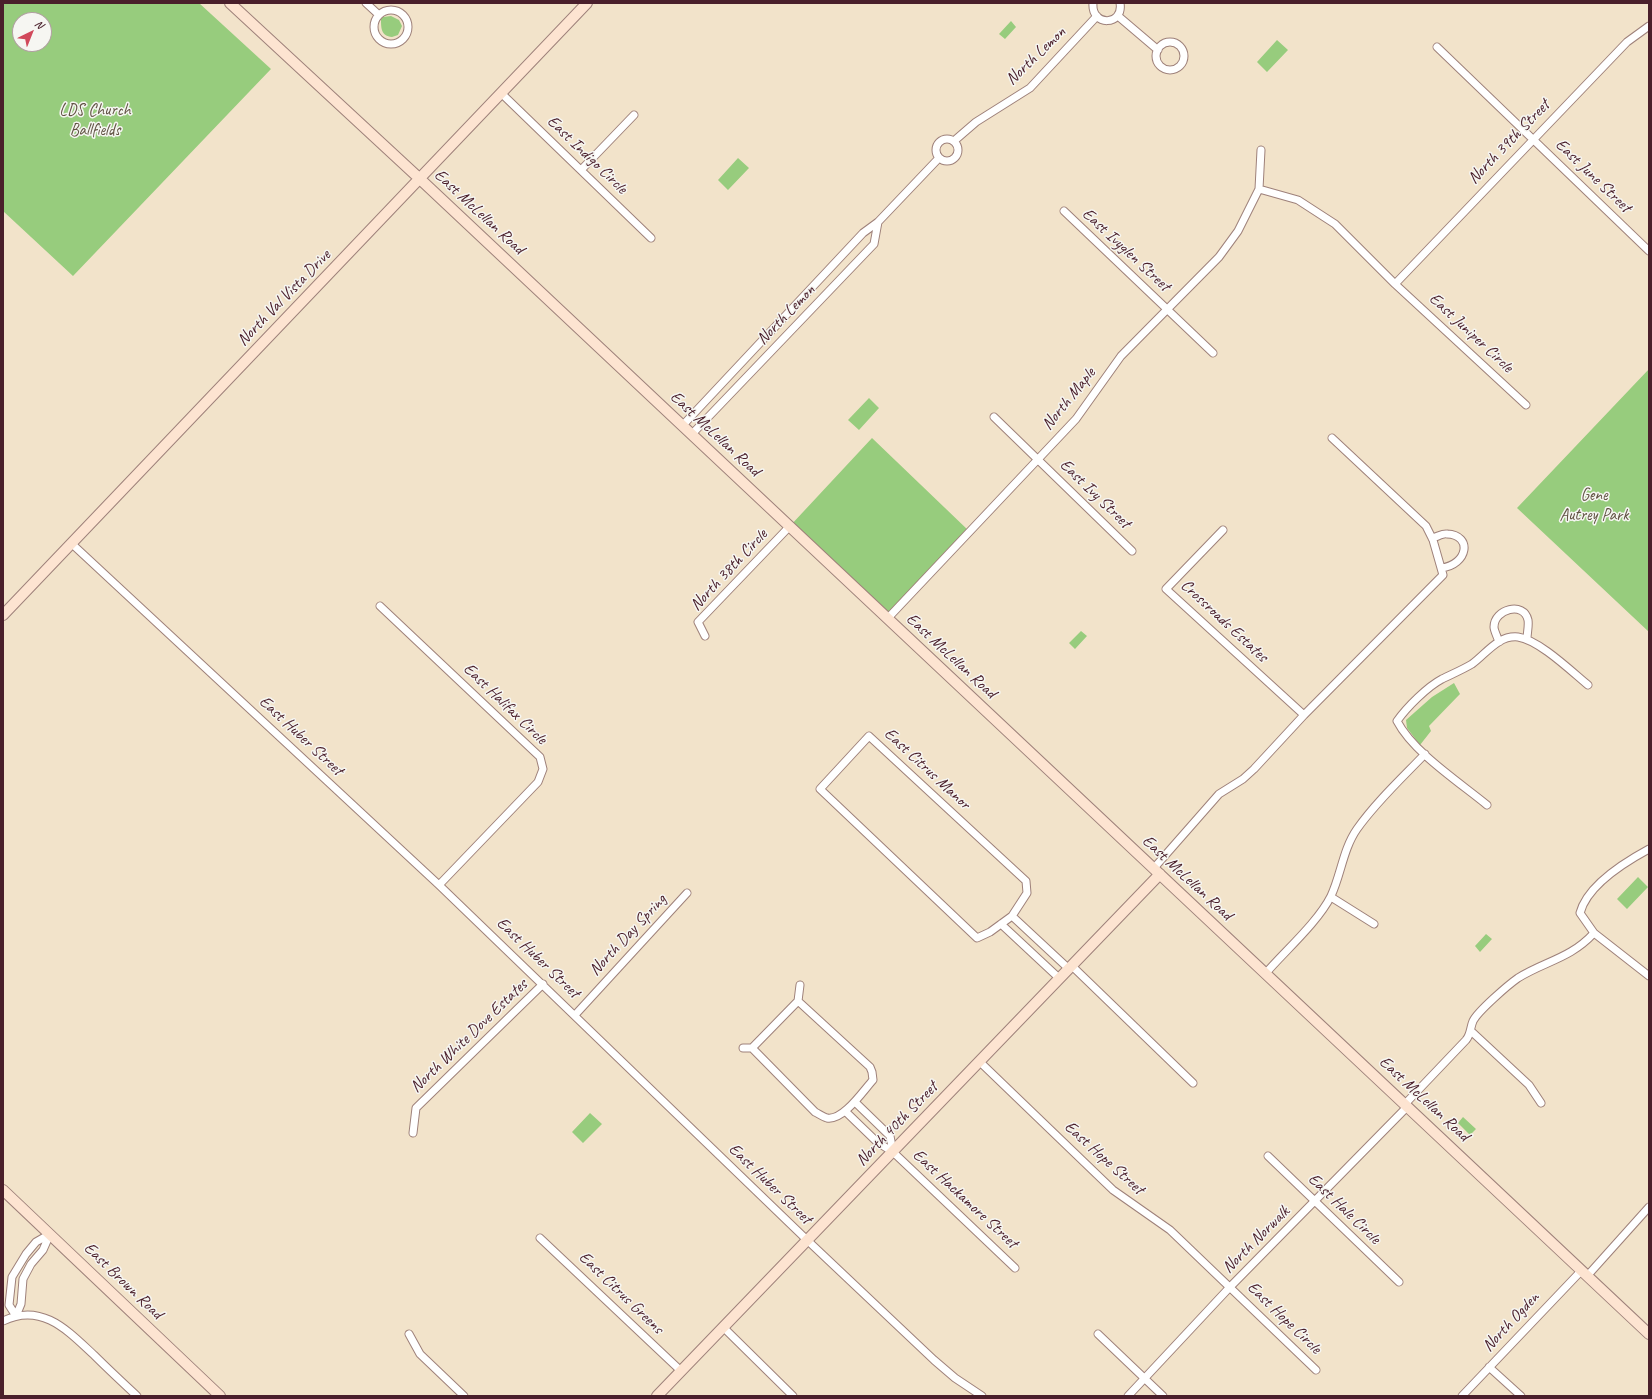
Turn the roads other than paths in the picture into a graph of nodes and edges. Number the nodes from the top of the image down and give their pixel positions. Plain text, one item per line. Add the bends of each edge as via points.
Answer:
1 (230, 3) edge
2 (366, 3) edge
3 (587, 3) edge
4 (1094, 3) edge
5 (1120, 3) edge
6 (379, 15) junction
7 (1097, 16) junction
8 (1118, 16) junction
9 (1649, 26) edge
10 (1436, 47) dead end
11 (1158, 50) dead end
12 (501, 93) junction
13 (634, 115) dead end
14 (1533, 139) junction
15 (954, 141) junction
16 (1261, 150) dead end
17 (939, 158) junction
18 (581, 170) junction
19 (420, 178) junction
20 (1259, 189) junction
21 (1064, 211) dead end
22 (878, 222) junction
23 (651, 238) dead end
24 (1649, 251) edge
25 (831, 268) junction
26 (842, 279) junction
27 (1395, 284) junction
28 (1168, 310) junction
29 (1213, 353) dead end
30 (743, 361) junction
31 (752, 371) junction
32 (717, 389) junction
33 (726, 397) junction
34 (704, 403) junction
35 (1526, 405) dead end
36 (712, 411) junction
37 (994, 416) dead end
38 (683, 425) junction
39 (692, 434) junction
40 (1332, 438) dead end
41 (1038, 459) junction
42 (790, 526) junction
43 (1223, 530) dead end
44 (1432, 538) junction
45 (71, 544) junction
46 (1132, 551) dead end
47 (1441, 568) junction
48 (380, 606) dead end
49 (3, 615) edge
50 (888, 618) junction
51 (705, 636) dead end
52 (1527, 640) junction
53 (1499, 642) junction
54 (1588, 685) dead end
55 (1304, 715) junction
56 (1424, 754) junction
57 (1487, 804) dead end
58 (1649, 849) edge
59 (1157, 871) junction
60 (439, 885) junction
61 (687, 893) dead end
62 (1331, 896) junction
63 (1012, 916) junction
64 (1001, 924) junction
65 (1374, 924) dead end
66 (1594, 933) junction
67 (1070, 968) junction
68 (1266, 973) junction
69 (1649, 976) edge
70 (1060, 978) junction
71 (543, 984) junction
72 (800, 985) dead end
73 (798, 1001) junction
74 (575, 1015) junction
75 (1471, 1031) junction
76 (743, 1048) dead end
77 (752, 1048) junction
78 (980, 1062) junction
79 (1193, 1083) dead end
80 (855, 1102) junction
81 (1541, 1103) dead end
82 (1407, 1105) junction
83 (845, 1111) junction
84 (870, 1116) junction
85 (860, 1126) junction
86 (413, 1132) dead end
87 (893, 1152) junction
88 (1268, 1156) dead end
89 (3, 1190) edge
90 (1315, 1202) junction
91 (1649, 1207) edge
92 (50, 1234) junction
93 (540, 1238) dead end
94 (807, 1240) junction
95 (1016, 1268) dead end
96 (1585, 1272) junction
97 (1399, 1282) dead end
98 (10, 1283) junction
99 (22, 1284) junction
100 (1230, 1287) junction
101 (16, 1316) junction
102 (3, 1321) edge
103 (723, 1327) junction
104 (409, 1334) dead end
105 (1098, 1334) dead end
106 (1649, 1334) edge
107 (1490, 1368) junction
108 (1316, 1370) dead end
109 (680, 1371) junction
110 (1144, 1378) junction
111 (137, 1396) edge
112 (220, 1396) edge
113 (464, 1396) edge
114 (657, 1396) edge
115 (794, 1396) edge
116 (982, 1396) edge
117 (1128, 1396) edge
118 (1163, 1396) edge
119 (1462, 1396) edge
120 (1521, 1396) edge

1 - 19 street, East McLellan Road
2 - 6 street
3 - 12 street, North Val Vista Drive
4 - 7 street via 1093,8
5 - 8 street
6 - 6 street via 374,26 378,37 393,44 403,39 408,30 403,15 388,10
7 - 8 street via 1105,21
7 - 15 street, North Lemon via 1030,88 976,122
8 - 11 street
9 - 14 street, North 39th Street via 1627,42
10 - 14 street, East June Street
12 - 18 street, East Indigo Circle
12 - 19 street, North Val Vista Drive
13 - 18 street
14 - 24 street, East June Street
14 - 27 street, North 39th Street
15 - 17 street via 946,139 938,143 935,151
15 - 17 street via 958,149 955,158 947,162
16 - 20 street
17 - 22 street, North Lemon
18 - 23 street, East Indigo Circle
19 - 38 street, East McLellan Road
19 - 45 street, North Val Vista Drive
20 - 27 street, East Juniper Circle via 1298,200 1335,224
20 - 28 street, North Maple via 1238,231 1219,257
21 - 28 street, East Ivyglen Street
22 - 25 street, North Lemon via 863,233
22 - 26 street, North Lemon via 874,244
25 - 26 street
25 - 30 street, North Lemon
26 - 31 street, North Lemon
27 - 35 street, East Juniper Circle
28 - 29 street, East Ivyglen Street
28 - 41 street, North Maple via 1122,356 1076,419
30 - 31 street, North Lemon
30 - 32 street, North Lemon
31 - 33 street, North Lemon
32 - 33 street
32 - 34 street, North Lemon
33 - 36 street, North Lemon
34 - 36 street
34 - 38 street, North Lemon
36 - 39 street, North Lemon
37 - 41 street, East Ivy Street
38 - 39 street, East McLellan Road
39 - 42 street, East McLellan Road
40 - 44 street via 1426,526
41 - 46 street, East Ivy Street
41 - 50 street, North Maple
42 - 50 street, East McLellan Road
42 - 51 street, North 38th Circle via 698,622
43 - 55 street, Crossroads Estates via 1166,589
44 - 47 street
44 - 47 street via 1446,533 1452,534 1462,541 1465,547 1459,561
45 - 49 street, North Val Vista Drive
45 - 60 street, East Huber Street
47 - 55 street via 1443,575
48 - 60 street, East Halifax Circle via 540,757 543,769 538,782
50 - 59 street, East McLellan Road
52 - 53 street via 1516,637
52 - 53 street via 1528,620 1525,614 1518,609 1509,609 1503,612 1494,627
52 - 54 street via 1531,640
53 - 56 street via 1463,669 1440,680 1405,709 1397,721 1403,732
55 - 59 street via 1254,769 1219,794
56 - 57 street
56 - 62 street via 1356,830
58 - 66 street via 1612,872 1584,901 1580,913
59 - 67 street, North 40th Street
59 - 68 street, East McLellan Road
60 - 71 street, East Huber Street
61 - 74 street, North Day Spring
62 - 65 street
62 - 68 street via 1317,917
63 - 64 street, East Citrus Manor
63 - 64 street, East Citrus Manor via 1027,893 1026,881 869,736 820,789 977,938
63 - 67 street
64 - 70 street
66 - 69 street
66 - 75 street, North Norwalk via 1571,953 1517,978 1475,1018
67 - 70 street, North 40th Street
67 - 79 street
68 - 82 street, East McLellan Road
70 - 78 street, North 40th Street
71 - 74 street, East Huber Street
71 - 86 street, North White Dove Estates via 416,1108
72 - 73 street
73 - 77 street
73 - 80 street via 870,1067 873,1080
74 - 94 street, East Huber Street
75 - 81 street via 1529,1085
75 - 82 street, North Norwalk via 1466,1040
76 - 77 street
77 - 83 street via 815,1112 827,1118
78 - 87 street, North 40th Street
78 - 100 street, East Hope Street via 1113,1190 1170,1230
80 - 83 street
80 - 84 street
82 - 90 street, North Norwalk
82 - 96 street, East McLellan Road
83 - 85 street, East Hackamore Street
84 - 85 street
84 - 87 street via 890,1136
85 - 87 street, East Hackamore Street via 877,1142
87 - 94 street, North 40th Street
87 - 95 street, East Hackamore Street
88 - 90 street, East Hale Circle
89 - 92 street, East Brown Road
90 - 97 street, East Hale Circle
90 - 100 street, North Norwalk
91 - 96 street, North Ogden
92 - 98 street via 36,1242 22,1258
92 - 99 street
92 - 112 street, East Brown Road
93 - 109 street, East Citrus Greens
94 - 103 street, North 40th Street
94 - 116 street, East Huber Street via 944,1369
96 - 106 street, East McLellan Road
96 - 107 street, North Ogden
98 - 99 street
98 - 101 street via 9,1305
99 - 101 street via 21,1304
100 - 108 street, East Hope Circle
100 - 110 street, North Norwalk
101 - 102 street
101 - 111 street via 45,1318 62,1326
103 - 109 street, North 40th Street
103 - 115 street
104 - 113 street via 420,1354
105 - 110 street
107 - 119 street, North Ogden
107 - 120 street
109 - 114 street, North 40th Street
110 - 117 street, North Norwalk
110 - 118 street

